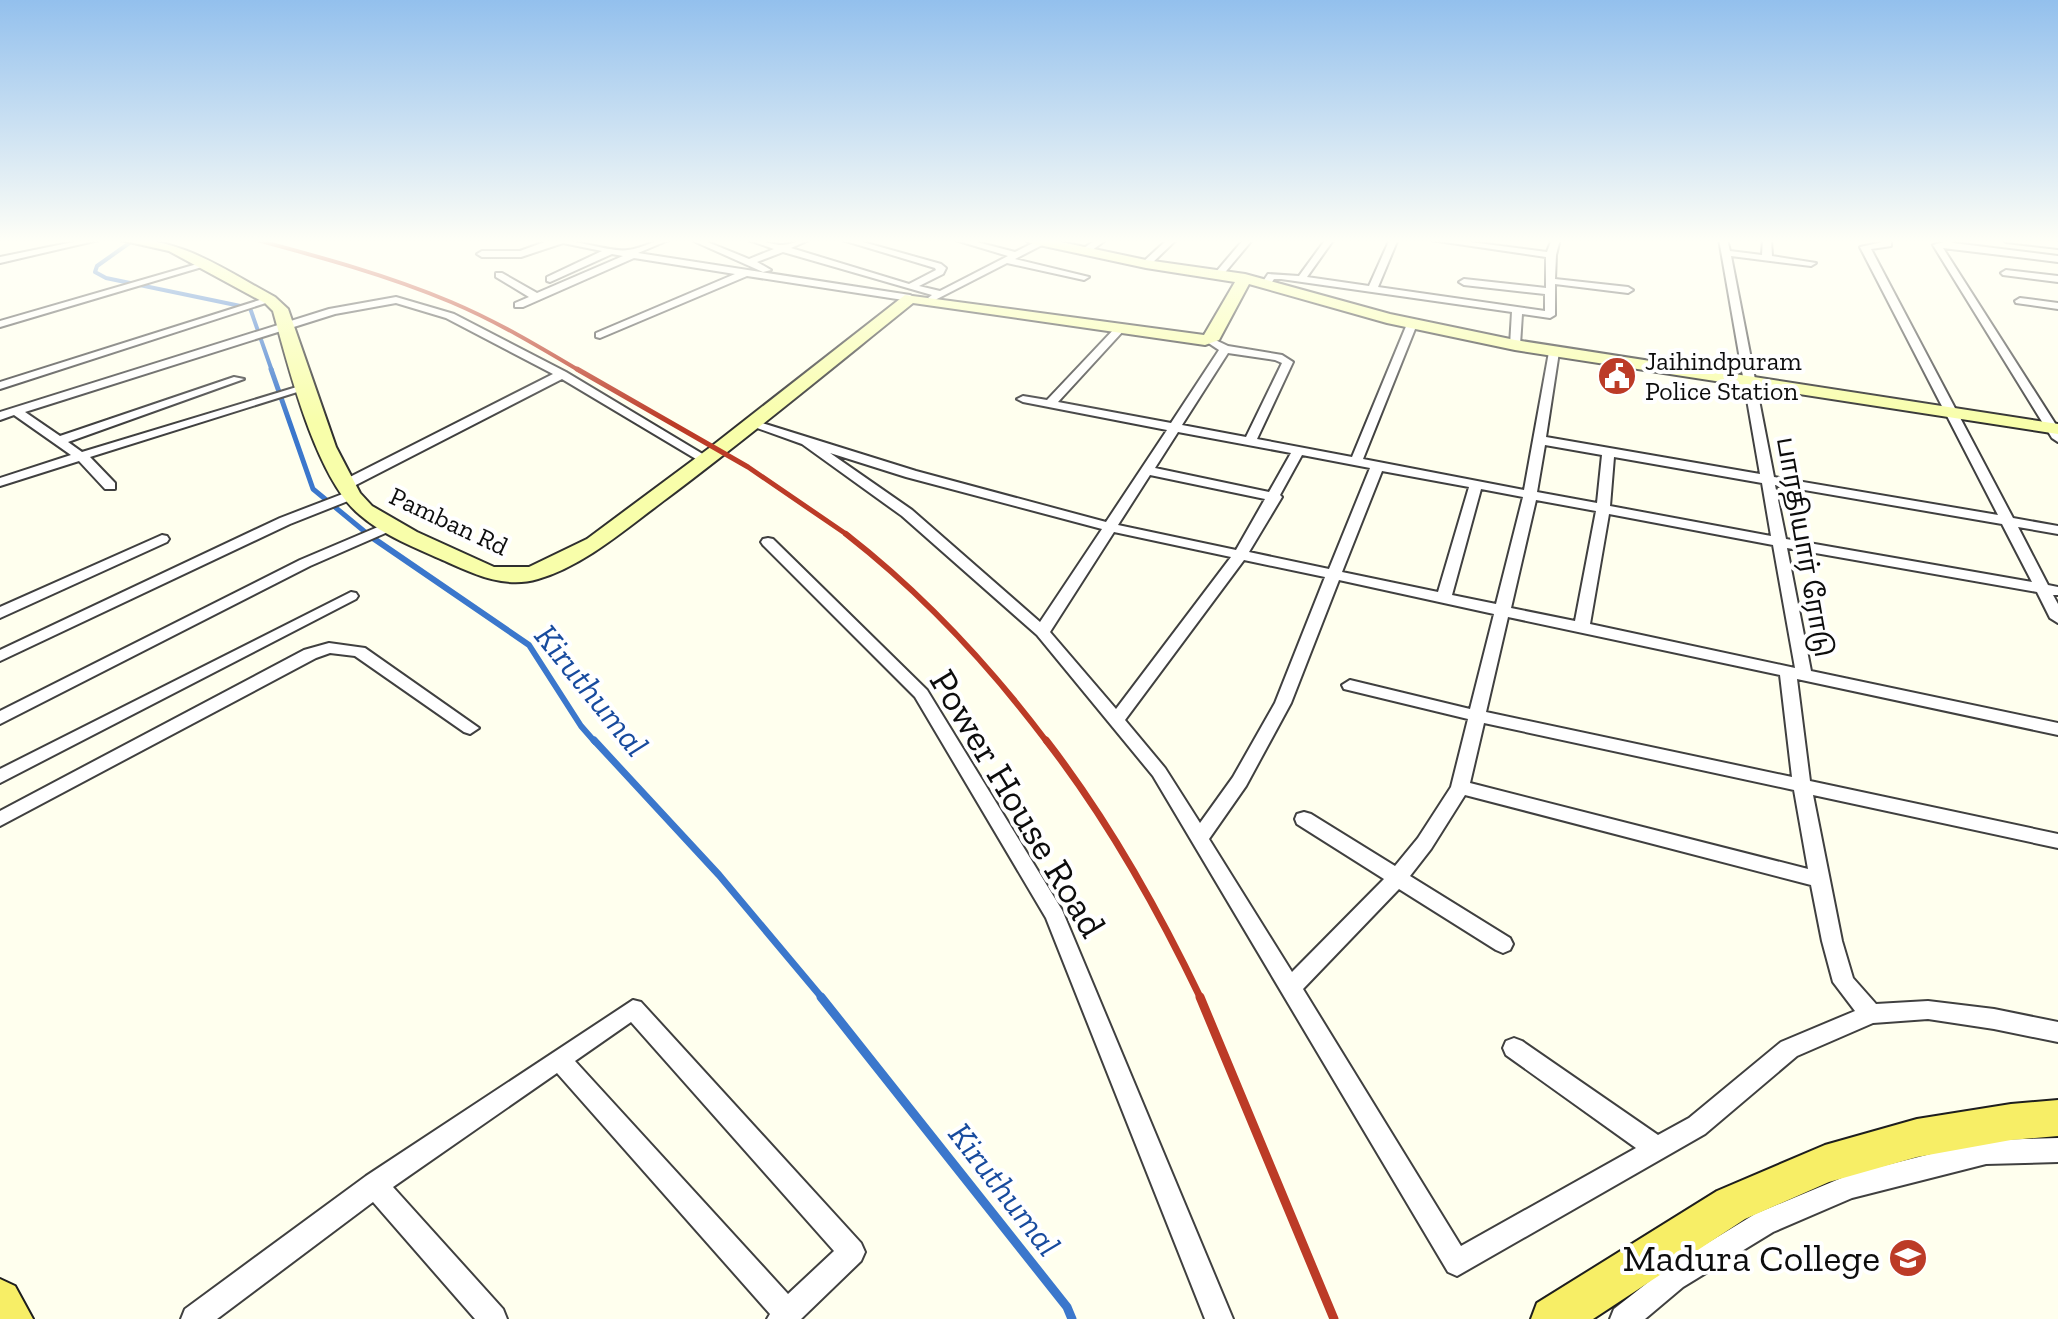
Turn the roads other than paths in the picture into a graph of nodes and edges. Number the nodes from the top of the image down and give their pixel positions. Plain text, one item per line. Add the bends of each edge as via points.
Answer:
1 (85, 301) edge
2 (393, 301) edge
3 (398, 301) edge
4 (528, 301) edge
5 (674, 301) edge
6 (915, 301) edge
7 (954, 301) edge
8 (1233, 301) edge
9 (1329, 301) edge
10 (1452, 301) edge
11 (1551, 301) edge
12 (1735, 301) edge
13 (1892, 301) edge
14 (1972, 301) edge
15 (2020, 301) dead end
16 (262, 302) joint
17 (519, 305) dead end
18 (2058, 306) edge
19 (1517, 310) junction
20 (0, 324) edge
21 (1412, 324) junction
22 (280, 327) junction
23 (1120, 329) junction
24 (600, 335) dead end
25 (1209, 340) junction
26 (1515, 345) junction
27 (1225, 349) junction
28 (1554, 352) junction
29 (562, 374) junction
30 (238, 379) dead end
31 (1751, 382) junction
32 (2, 384) edge
33 (298, 390) junction
34 (1023, 399) dead end
35 (1050, 404) junction
36 (16, 411) junction
37 (1949, 412) junction
38 (0, 416) edge
39 (752, 424) junction
40 (1174, 427) junction
41 (2056, 432) edge
42 (1539, 440) junction
43 (58, 441) junction
44 (1250, 441) junction
45 (807, 442) junction
46 (1299, 450) junction
47 (1608, 452) junction
48 (82, 457) junction
49 (705, 459) junction
50 (1356, 462) junction
51 (1377, 466) junction
52 (1147, 470) junction
53 (1769, 480) junction
54 (0, 482) edge
55 (1476, 484) junction
56 (110, 486) dead end
57 (347, 492) junction
58 (1530, 495) junction
59 (1275, 497) junction
60 (1603, 508) junction
61 (2007, 522) junction
62 (1110, 527) junction
63 (386, 528) junction
64 (2058, 530) edge
65 (162, 539) dead end
66 (768, 542) dead end
67 (1780, 542) junction
68 (1240, 555) junction
69 (1334, 574) junction
70 (2051, 590) edge
71 (351, 596) dead end
72 (1444, 597) junction
73 (1504, 611) junction
74 (0, 613) edge
75 (2058, 618) edge
76 (1582, 627) junction
77 (1042, 632) junction
78 (0, 656) edge
79 (1796, 673) junction
80 (1350, 685) dead end
81 (1478, 716) junction
82 (0, 718) edge
83 (1116, 721) junction
84 (470, 728) dead end
85 (2058, 729) edge
86 (0, 777) edge
87 (1460, 787) junction
88 (1802, 787) junction
89 (0, 819) edge
90 (1304, 819) dead end
91 (1199, 839) junction
92 (2058, 841) edge
93 (1400, 876) junction
94 (1818, 879) junction
95 (1503, 944) dead end
96 (1289, 989) junction
97 (1871, 1014) junction
98 (2058, 1032) edge
99 (1514, 1048) dead end
100 (559, 1059) junction
101 (2058, 1118) edge
102 (1657, 1149) junction
103 (2058, 1150) edge
104 (375, 1185) junction
105 (0, 1301) edge
106 (784, 1316) edge
107 (11, 1319) edge
108 (195, 1319) edge
109 (493, 1319) edge
110 (1219, 1319) edge
111 (1553, 1319) edge
112 (1624, 1319) edge

1 - 20 street
2 - 22 street
3 - 29 street via 450,316
4 - 17 street
5 - 24 street
6 - 39 street, Pamban Rd
7 - 23 street
8 - 25 street
9 - 21 street
10 - 19 street
11 - 19 street via 1550,315
12 - 31 street, பாரதியார் ரோடு
13 - 37 street
14 - 41 street
15 - 18 street
16 - 22 street, Pamban Rd via 280,309
16 - 32 street
19 - 26 street
21 - 26 street
21 - 50 street
22 - 33 street, Pamban Rd
22 - 36 street
23 - 25 street
23 - 35 street
25 - 27 street
26 - 28 street
27 - 40 street
27 - 44 street via 1288,362
28 - 31 street
28 - 42 street
29 - 49 street
29 - 57 street
30 - 43 street
31 - 37 street
31 - 53 street, பாரதியார் ரோடு
33 - 48 street
33 - 57 street, Pamban Rd
34 - 35 street
35 - 40 street
36 - 38 street
36 - 43 street
37 - 41 street
37 - 61 street
39 - 45 street
39 - 49 street, Pamban Rd
40 - 44 street
40 - 52 street
42 - 47 street
42 - 58 street
43 - 48 street
44 - 46 street
45 - 62 street
45 - 77 street via 907,513
46 - 50 street
46 - 59 street
47 - 53 street
47 - 60 street
48 - 54 street
48 - 56 street
49 - 63 street, Pamban Rd via 594,543 533,574 490,574
50 - 51 street
51 - 55 street
51 - 69 street
52 - 59 street
52 - 62 street
53 - 61 street
53 - 67 street, பாரதியார் ரோடு
55 - 58 street
55 - 72 street
57 - 63 street, Pamban Rd
57 - 78 street
58 - 60 street
58 - 73 street
59 - 68 street
60 - 67 street
60 - 76 street
61 - 64 street
61 - 70 street
62 - 68 street
62 - 77 street
63 - 82 street
65 - 74 street
66 - 110 street, Power House Road via 921,694 1055,916
67 - 70 street
67 - 79 street, பாரதியார் ரோடு
68 - 69 street
68 - 83 street
69 - 72 street
69 - 91 street via 1283,703 1240,781
70 - 75 street
71 - 86 street
72 - 73 street
73 - 76 street
73 - 81 street
76 - 79 street
77 - 83 street
79 - 85 street
79 - 88 street, பாரதியார் ரோடு
80 - 81 street
81 - 87 street
81 - 88 street
83 - 91 street via 1159,772
84 - 89 street via 359,652 329,648
87 - 93 street
87 - 94 street
88 - 92 street
88 - 94 street, பாரதியார் ரோடு
90 - 93 street
91 - 96 street
93 - 95 street
93 - 96 street
94 - 97 street, பாரதியார் ரோடு via 1844,982
96 - 102 street via 1457,1263
97 - 98 street via 1928,1010
97 - 102 street via 1789,1049 1697,1126
99 - 102 street
100 - 104 street
100 - 106 street
100 - 106 street via 633,1009 852,1252
101 - 111 main road via 1917,1138 1825,1164 1731,1205
103 - 112 street via 1986,1152 1851,1186 1764,1223 1674,1278
104 - 108 street
104 - 109 street
105 - 107 main road

